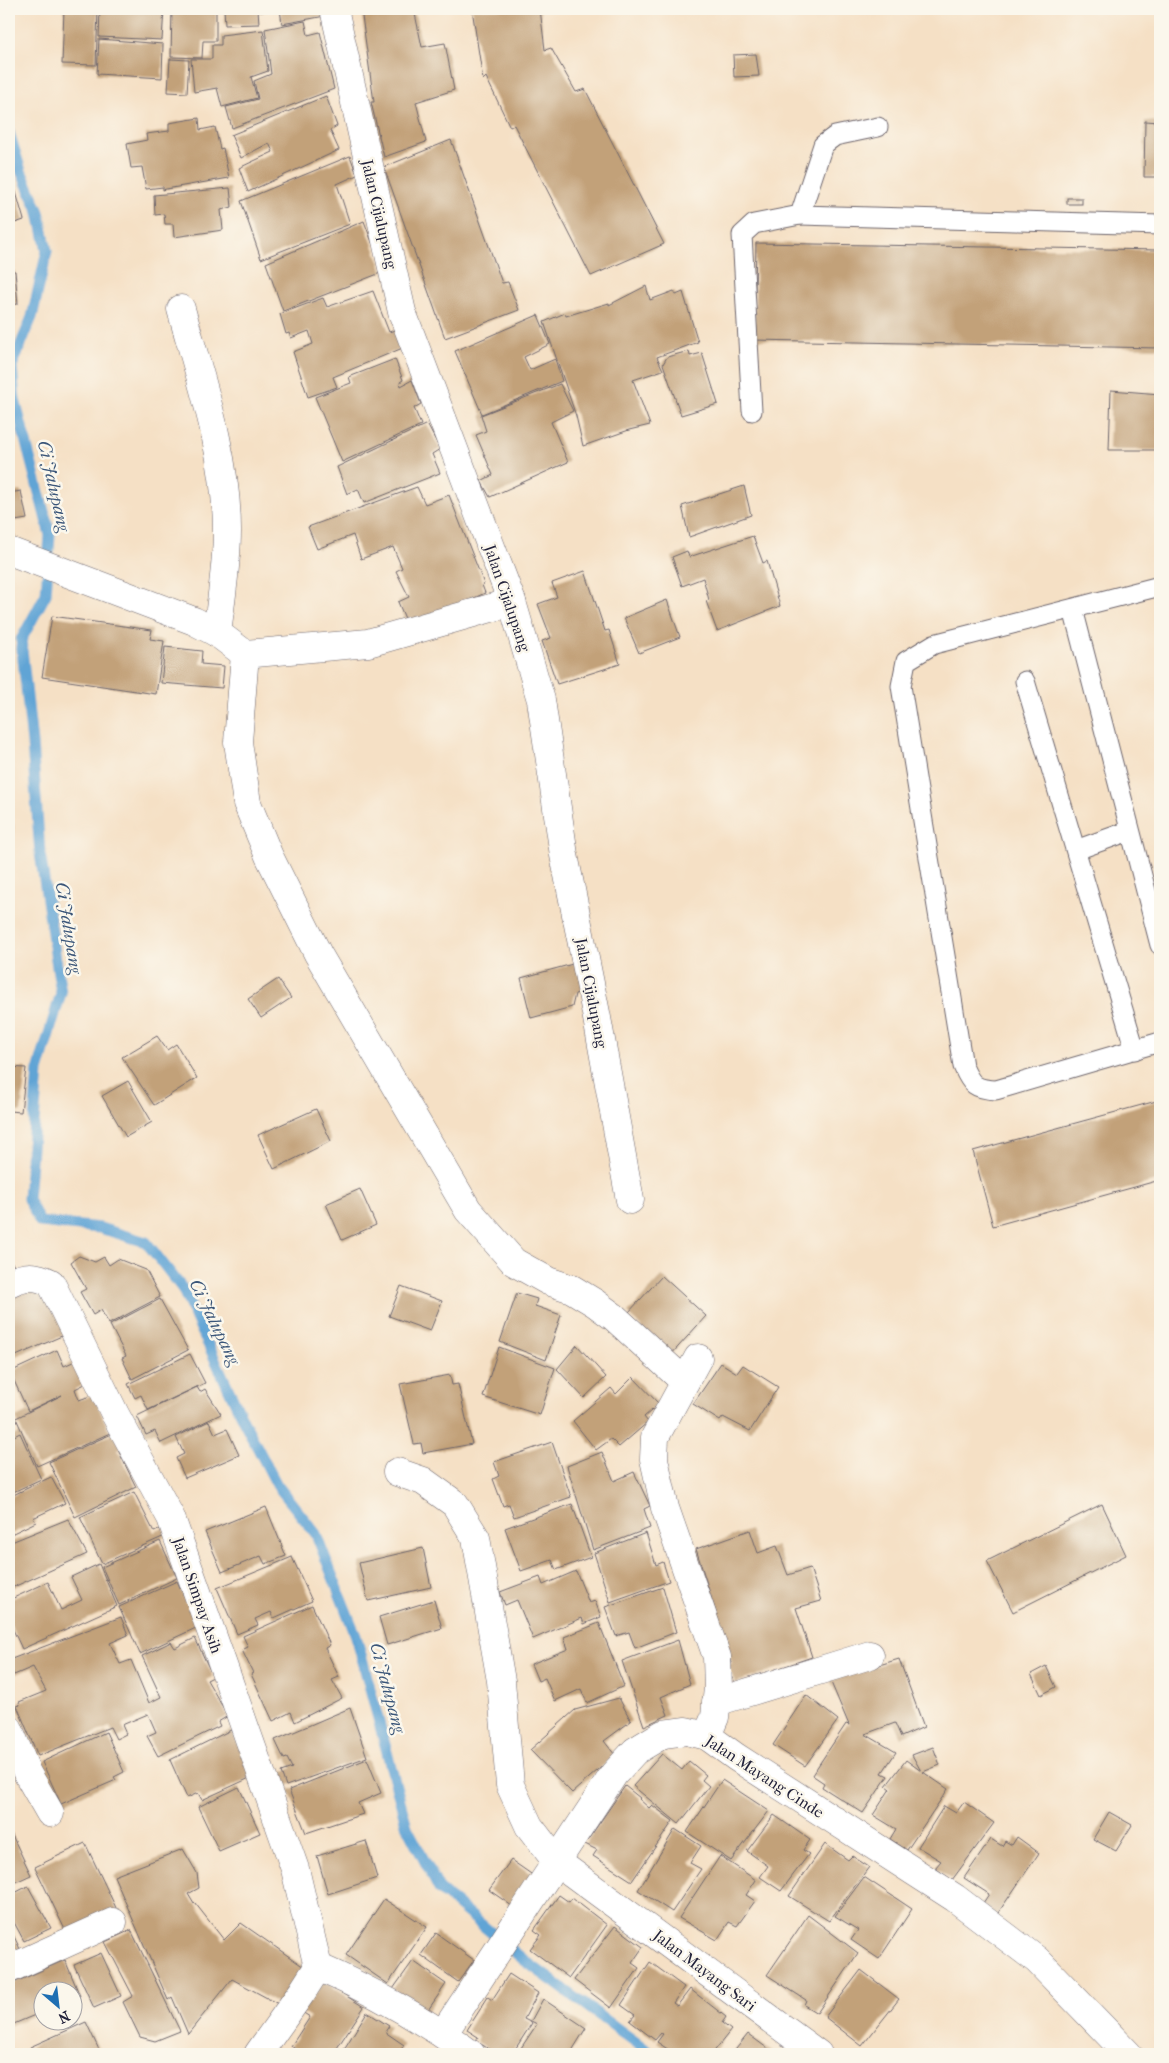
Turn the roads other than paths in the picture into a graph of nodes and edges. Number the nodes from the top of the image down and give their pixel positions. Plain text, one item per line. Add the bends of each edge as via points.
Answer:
1 (334, 9) edge
2 (878, 127) dead end
3 (800, 215) junction
4 (1160, 225) edge
5 (181, 309) dead end
6 (752, 410) dead end
7 (13, 553) edge
8 (1160, 586) edge
9 (512, 602) junction
10 (1073, 609) junction
11 (217, 633) junction
12 (246, 654) junction
13 (1025, 681) dead end
14 (1129, 831) junction
15 (1076, 850) junction
16 (1160, 945) edge
17 (1160, 1042) edge
18 (1135, 1050) junction
19 (630, 1200) dead end
20 (9, 1283) edge
21 (698, 1358) dead end
22 (685, 1382) junction
23 (397, 1472) dead end
24 (870, 1654) dead end
25 (716, 1702) junction
26 (9, 1729) edge
27 (707, 1736) junction
28 (50, 1813) dead end
29 (556, 1861) junction
30 (113, 1922) dead end
31 (318, 1966) junction
32 (9, 1969) edge
33 (443, 2034) junction
34 (258, 2054) edge
35 (471, 2054) edge
36 (818, 2054) edge
37 (1128, 2054) edge

1 - 9 street, Jalan Cijalupang via 402,312
2 - 3 lane via 835,136 823,145
3 - 4 lane
3 - 6 lane via 754,224 742,235
5 - 11 street via 214,426 224,481 227,532
7 - 11 street via 194,621
8 - 10 lane
9 - 12 street via 368,643
9 - 19 street, Jalan Cijalupang via 541,700 564,855
10 - 14 lane
10 - 18 lane via 934,644 906,661 901,686 963,1066 969,1080 980,1089 996,1090
11 - 12 street
12 - 22 street via 238,742 247,803 269,856 318,954 468,1210 514,1262 595,1303
13 - 15 lane
14 - 15 lane
14 - 16 lane
15 - 18 lane
17 - 18 lane
20 - 31 street, Jalan Simpay Asih via 22,1276 39,1277 51,1283 115,1414 171,1518 295,1869
21 - 22 street
22 - 25 street via 655,1437 654,1459 665,1508 717,1657
23 - 29 street, Jalan Mayang Sari via 423,1481 455,1504 476,1538 501,1681 510,1785 528,1826
24 - 25 street
25 - 27 street via 715,1717
26 - 28 street via 27,1773
27 - 29 street, Jalan Mayang Cinde via 686,1731 663,1734 635,1751 614,1774
27 - 37 street, Jalan Mayang Cinde via 736,1758 955,1898 1037,1960
29 - 33 street, Jalan Mayang Cinde
29 - 36 street, Jalan Mayang Sari
30 - 32 street
31 - 33 street
31 - 34 street
33 - 35 street

